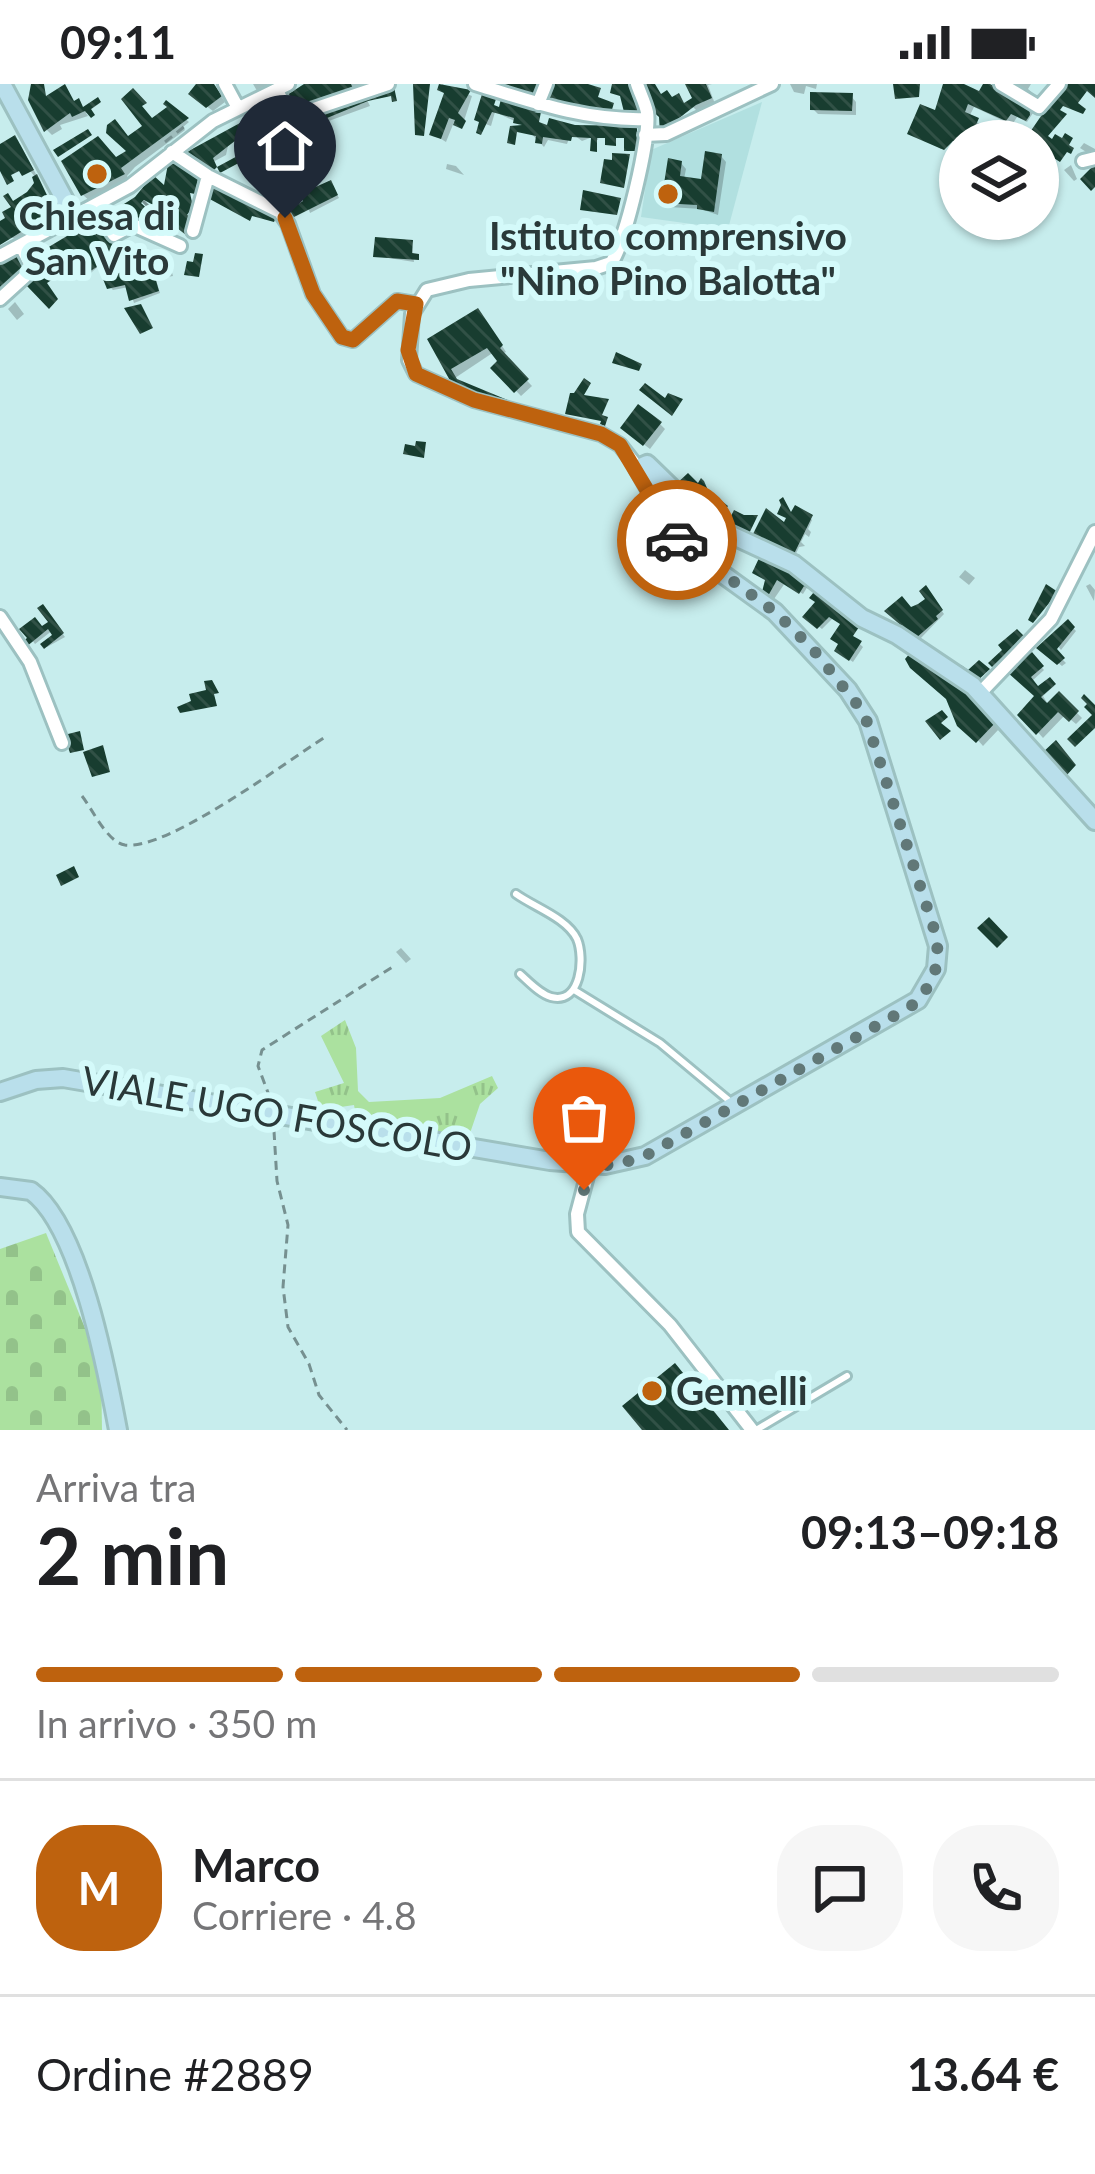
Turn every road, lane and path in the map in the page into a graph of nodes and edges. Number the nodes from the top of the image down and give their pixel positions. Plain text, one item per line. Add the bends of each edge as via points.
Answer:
1 (2, 84) edge
2 (388, 84) edge
3 (475, 84) edge
4 (547, 84) edge
5 (637, 84) edge
6 (772, 84) edge
7 (1000, 84) edge
8 (1059, 84) edge
9 (231, 87) edge
10 (282, 87) edge
11 (538, 104) junction
12 (238, 107) junction
13 (290, 117) junction
14 (647, 119) junction
15 (645, 135) junction
16 (300, 138) dead end
17 (172, 152) junction
18 (208, 176) junction
19 (142, 201) dead end
20 (93, 207) junction
21 (156, 214) dead end
22 (74, 218) junction
23 (193, 231) dead end
24 (21, 246) junction
25 (180, 247) dead end
26 (0, 256) edge
27 (0, 299) edge
28 (416, 304) junction
29 (638, 468) junction
30 (1095, 532) edge
31 (0, 617) edge
32 (981, 692) junction
33 (325, 737) dead end
34 (62, 743) dead end
35 (82, 796) dead end
36 (1095, 821) edge
37 (516, 894) dead end
38 (394, 966) dead end
39 (520, 974) dead end
40 (574, 990) junction
41 (0, 1092) edge
42 (735, 1105) junction
43 (271, 1112) junction
44 (590, 1165) junction
45 (0, 1187) edge
46 (847, 1376) dead end
47 (118, 1430) edge
48 (347, 1430) edge
49 (754, 1430) edge

1 - 22 street
2 - 13 street
3 - 11 street
4 - 11 street
5 - 14 street
6 - 15 street via 666,134
7 - 8 street via 1039,107
9 - 12 street
10 - 12 street
10 - 13 street
11 - 14 street
12 - 17 street
13 - 16 street
14 - 15 street
15 - 28 street via 611,263 448,283
17 - 18 street
17 - 20 street
18 - 23 street
18 - 28 street via 285,218 313,294 346,340 397,301
19 - 21 path
20 - 22 street
20 - 25 street via 113,235 133,225
22 - 24 street
24 - 26 street
24 - 27 street via 33,269
28 - 29 street, VIALE UGO FOSCOLO via 408,350 416,374 474,400 601,434
29 - 32 street via 647,464 710,525 794,564 862,618
29 - 42 street, VIALE UGO FOSCOLO via 681,544 775,612 864,713 938,946 933,979 910,1007
30 - 32 street via 1051,619
31 - 34 street via 30,662
32 - 36 street
33 - 35 path via 183,830 129,845 118,843
37 - 40 lane via 576,936
38 - 43 path via 262,1050 258,1066
39 - 40 lane via 554,998
40 - 42 lane via 660,1043
41 - 43 street, VIALE UGO FOSCOLO via 63,1078
42 - 44 street, VIALE UGO FOSCOLO via 634,1160
43 - 44 street, VIALE UGO FOSCOLO
43 - 48 path via 288,1225 288,1327 319,1395
44 - 49 street via 578,1232 670,1325
45 - 47 street via 31,1191 53,1217 98,1325
46 - 49 lane

